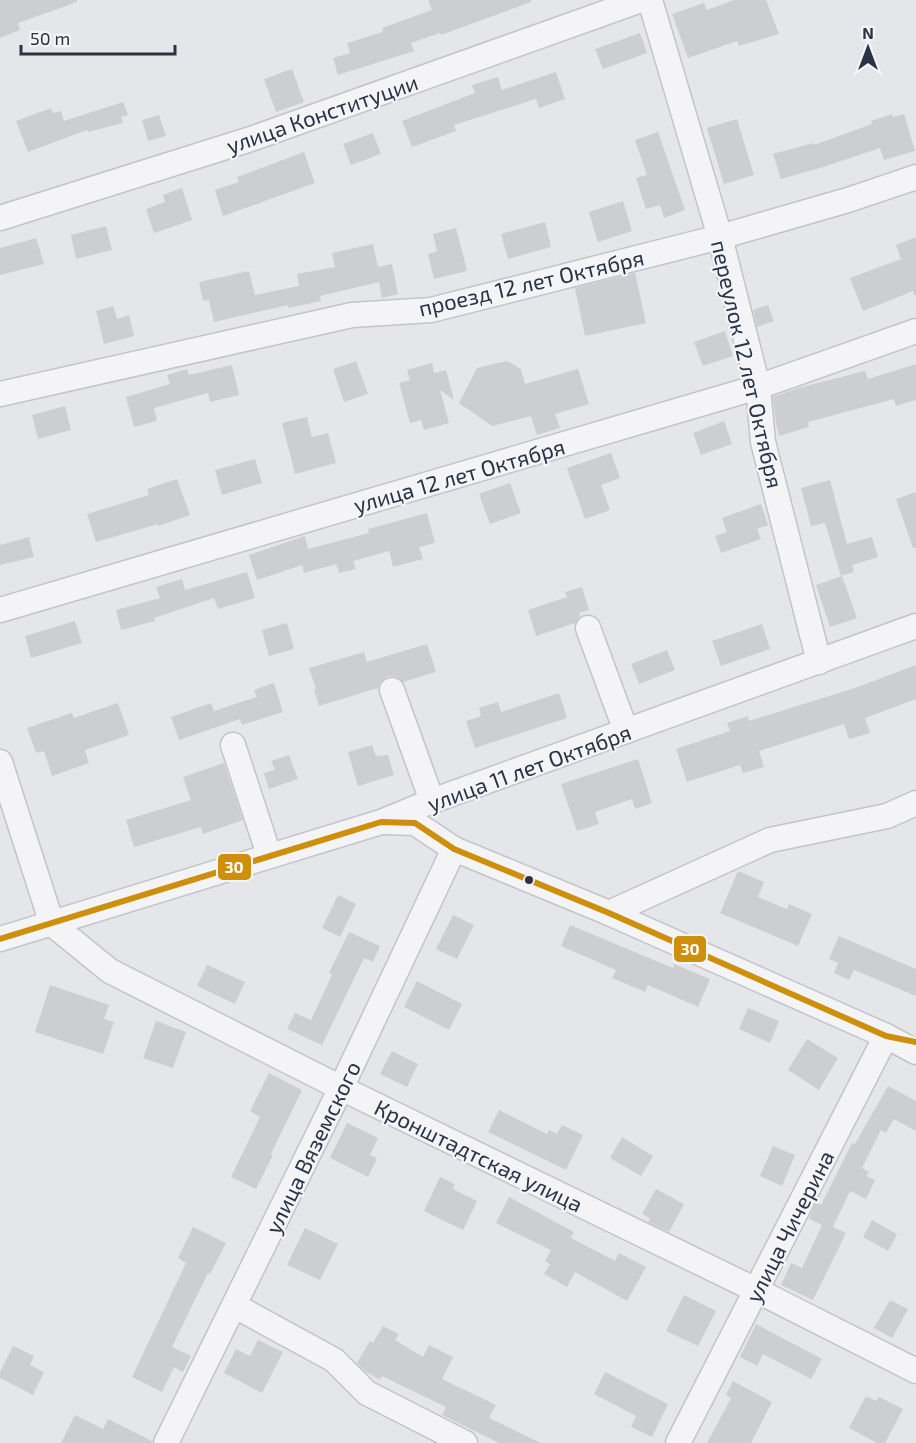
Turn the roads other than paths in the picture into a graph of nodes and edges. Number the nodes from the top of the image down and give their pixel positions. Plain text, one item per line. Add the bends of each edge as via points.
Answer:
1 (641, 0) edge
2 (650, 0) edge
3 (916, 177) edge
4 (0, 218) edge
5 (720, 237) junction
6 (916, 331) edge
7 (758, 387) junction
8 (0, 394) edge
9 (0, 610) edge
10 (916, 626) edge
11 (588, 628) dead end
12 (819, 662) junction
13 (392, 690) dead end
14 (626, 732) junction
15 (233, 745) dead end
16 (0, 762) edge
17 (432, 801) junction
18 (916, 803) edge
19 (381, 822) junction
20 (454, 849) junction
21 (269, 855) junction
22 (609, 913) junction
23 (52, 924) junction
24 (0, 939) edge
25 (886, 1036) junction
26 (916, 1042) edge
27 (916, 1052) edge
28 (341, 1088) junction
29 (756, 1290) junction
30 (235, 1306) junction
31 (916, 1371) edge
32 (166, 1443) edge
33 (465, 1443) edge
34 (678, 1443) edge

1 - 4 street, улица Конституции via 251,138
2 - 5 street, переулок 12 лет Октября
3 - 5 street, проезд 12 лет Октября
5 - 7 street, переулок 12 лет Октября
5 - 8 street, проезд 12 лет Октября via 431,310 352,315
6 - 7 street, улица 12 лет Октября
7 - 9 street, улица 12 лет Октября
7 - 12 street, переулок 12 лет Октября via 764,442
10 - 12 street, улица 11 лет Октября
11 - 14 street
12 - 14 street, улица 11 лет Октября
13 - 17 street
14 - 17 street, улица 11 лет Октября
15 - 21 street
16 - 23 street
17 - 19 street, улица 11 лет Октября
18 - 22 street via 887,816 770,840
19 - 20 street via 415,823
19 - 21 street, улица 11 лет Октября
20 - 22 street
20 - 28 street, улица Вяземского
21 - 23 street, улица 11 лет Октября
22 - 25 street
23 - 24 street, улица 11 лет Октября
23 - 28 street, Кронштадтская улица via 110,971
25 - 26 street
25 - 27 street
25 - 29 street, улица Чичерина
28 - 29 street, Кронштадтская улица
28 - 30 street, улица Вяземского
29 - 31 street, Кронштадтская улица
29 - 34 street, улица Чичерина
30 - 32 street, улица Вяземского
30 - 33 street via 334,1360 367,1393

